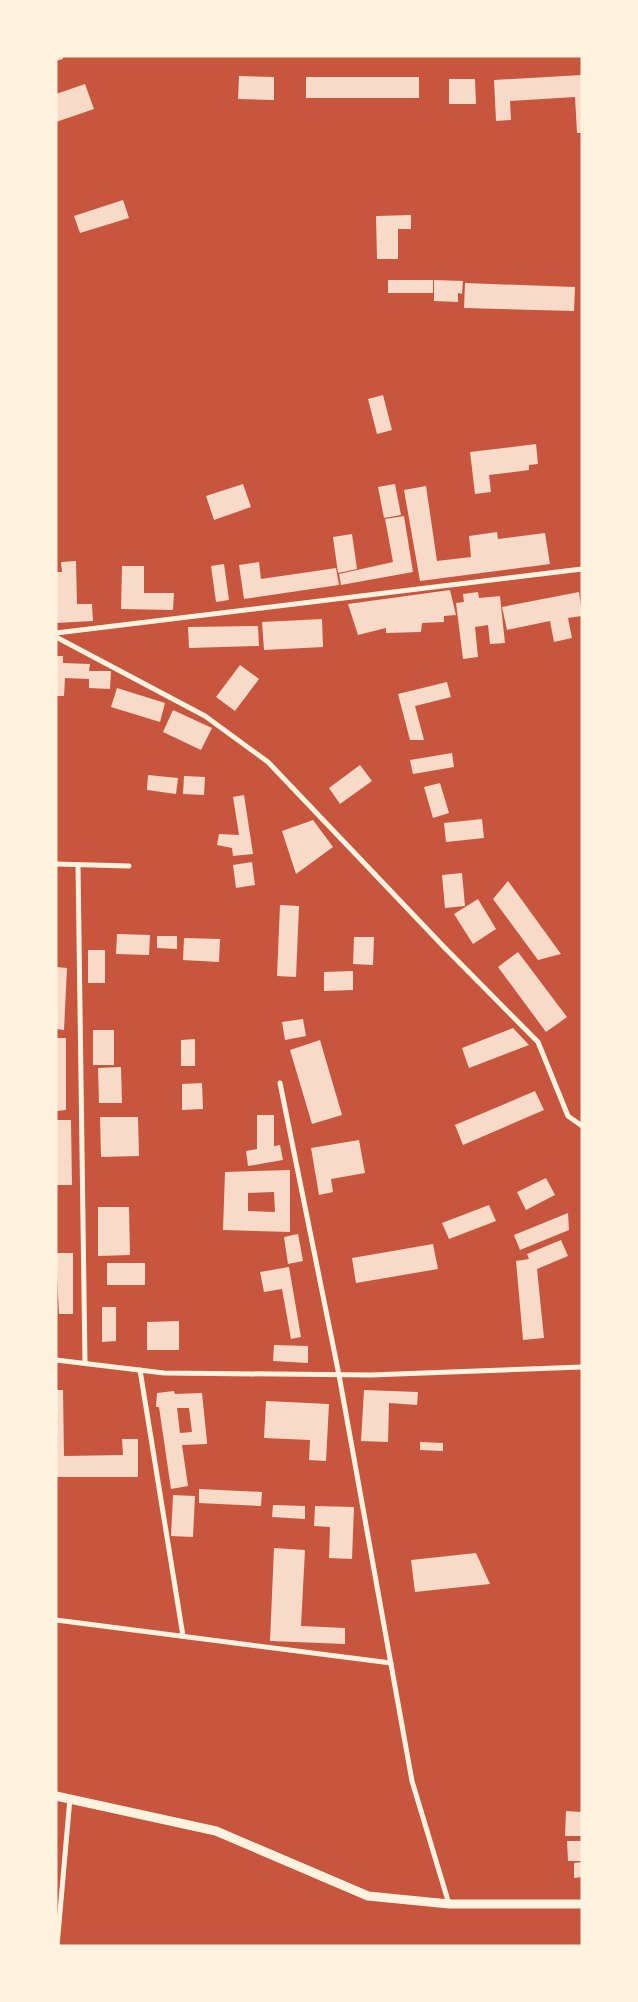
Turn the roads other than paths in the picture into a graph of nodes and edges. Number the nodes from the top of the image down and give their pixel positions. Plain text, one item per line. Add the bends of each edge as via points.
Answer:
1 (582, 569) edge
2 (56, 633) edge
3 (56, 637) edge
4 (56, 864) edge
5 (78, 865) junction
6 (129, 866) dead end
7 (280, 1083) dead end
8 (582, 1126) edge
9 (56, 1360) edge
10 (85, 1363) junction
11 (582, 1367) edge
12 (140, 1370) junction
13 (339, 1375) junction
14 (56, 1620) edge
15 (183, 1636) junction
16 (391, 1663) junction
17 (56, 1796) edge
18 (70, 1798) junction
19 (449, 1904) junction
20 (582, 1904) edge
21 (57, 1946) edge

1 - 2 street
3 - 8 street via 205,716 268,762 538,1042 568,1116
4 - 5 street
5 - 6 street
5 - 10 street
7 - 13 street
9 - 10 street
10 - 12 street
11 - 13 street
12 - 13 street
12 - 15 street
13 - 16 street
14 - 15 street
15 - 16 street
16 - 19 street via 412,1781
17 - 18 main road
18 - 19 main road via 216,1831 368,1896
18 - 21 street
19 - 20 main road

